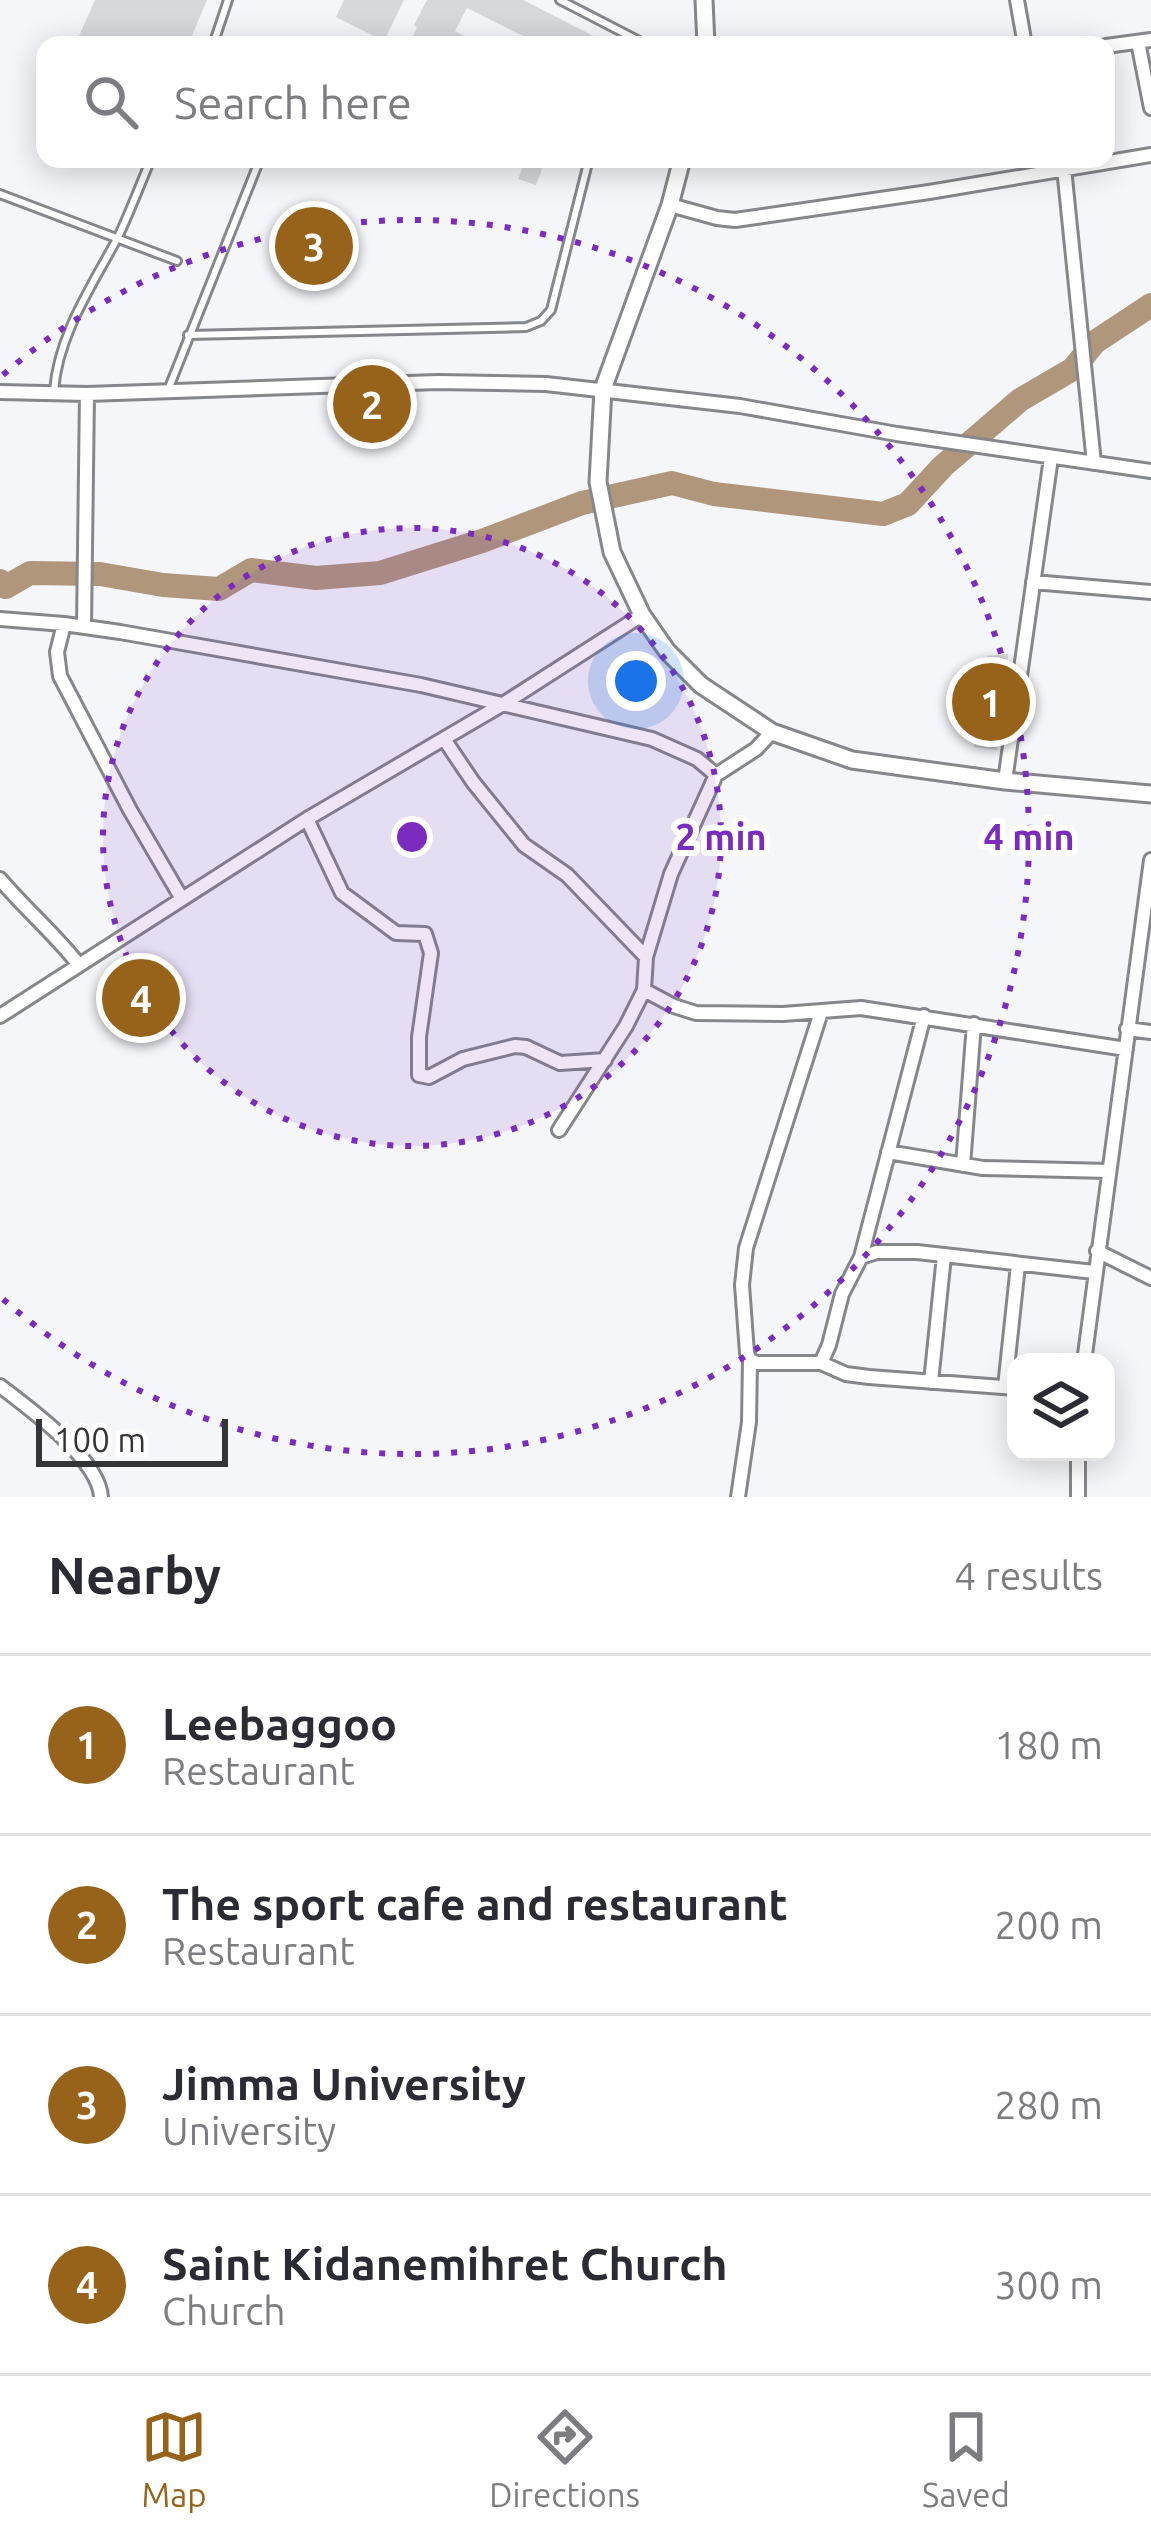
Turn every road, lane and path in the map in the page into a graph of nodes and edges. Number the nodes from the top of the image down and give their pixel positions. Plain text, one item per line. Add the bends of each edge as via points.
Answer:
1 (229, 0) edge
2 (560, 0) edge
3 (704, 0) edge
4 (1017, 0) edge
5 (627, 35) edge
6 (216, 36) edge
7 (706, 36) edge
8 (1023, 36) edge
9 (1144, 41) edge
10 (1151, 108) edge
11 (1151, 155) edge
12 (1115, 160) edge
13 (147, 168) edge
14 (256, 168) edge
15 (588, 168) edge
16 (680, 168) edge
17 (1064, 168) joint
18 (0, 194) edge
19 (670, 205) junction
20 (117, 239) junction
21 (177, 261) dead end
22 (188, 335) junction
23 (603, 389) junction
24 (167, 390) junction
25 (54, 391) junction
26 (0, 392) edge
27 (87, 394) junction
28 (1051, 458) junction
29 (1094, 463) junction
30 (1151, 471) edge
31 (1034, 582) junction
32 (1151, 592) edge
33 (642, 615) junction
34 (0, 620) edge
35 (64, 624) junction
36 (84, 626) junction
37 (503, 704) junction
38 (772, 732) junction
39 (443, 739) junction
40 (716, 776) junction
41 (1006, 781) junction
42 (1151, 794) edge
43 (307, 819) junction
44 (1151, 860) edge
45 (0, 879) edge
46 (182, 899) junction
47 (646, 957) junction
48 (79, 965) junction
49 (644, 989) junction
50 (821, 1012) junction
51 (0, 1016) edge
52 (924, 1016) junction
53 (974, 1024) junction
54 (1127, 1029) junction
55 (1151, 1032) edge
56 (1126, 1049) junction
57 (604, 1060) junction
58 (560, 1130) dead end
59 (888, 1152) junction
60 (963, 1165) junction
61 (1109, 1171) junction
62 (1097, 1251) junction
63 (944, 1256) junction
64 (861, 1257) junction
65 (1018, 1265) junction
66 (1094, 1273) junction
67 (1151, 1278) edge
68 (1012, 1353) edge
69 (1085, 1353) edge
70 (750, 1360) junction
71 (821, 1363) junction
72 (931, 1382) junction
73 (0, 1386) edge
74 (1007, 1388) edge
75 (1078, 1461) edge
76 (101, 1497) edge
77 (738, 1497) edge
78 (1078, 1497) edge

1 - 6 lane
2 - 5 lane
3 - 7 street
4 - 8 street
9 - 10 street
11 - 12 street
13 - 20 lane
14 - 22 lane
15 - 22 lane via 542,321
16 - 19 street
17 - 19 street via 735,220
17 - 29 street
18 - 20 lane
19 - 23 street
20 - 21 lane
20 - 25 lane via 70,329
22 - 24 lane
23 - 24 street via 438,382
23 - 28 street
23 - 33 street via 598,482 611,546
24 - 27 street
25 - 26 street
25 - 27 street
27 - 36 street
28 - 29 street
28 - 31 street
29 - 30 street
31 - 32 street
31 - 41 street
33 - 37 street
33 - 38 street via 701,685
34 - 35 street
35 - 36 street
35 - 46 street via 60,676
36 - 37 street
37 - 39 street
37 - 40 street via 652,739
38 - 40 street
38 - 41 street via 852,760
39 - 43 street
39 - 47 street via 524,845 574,882
40 - 47 street via 671,874
41 - 42 street
43 - 46 street
43 - 57 street via 342,893 396,934 429,940 418,1075 514,1046 560,1063
44 - 54 street
45 - 48 street
46 - 48 street
47 - 49 street
48 - 51 street
49 - 50 street via 696,1013
49 - 57 street
50 - 52 street
50 - 70 street via 746,1248
52 - 53 street
52 - 59 street
53 - 56 street
53 - 60 street
54 - 55 street
54 - 56 street
56 - 61 street
57 - 58 street
59 - 60 street
59 - 64 street
60 - 61 street
61 - 62 street
62 - 66 street
62 - 67 street
63 - 64 street
63 - 65 street
63 - 72 street
64 - 71 street
65 - 66 street
65 - 68 street
66 - 69 street
70 - 71 street
70 - 77 street
71 - 72 street via 846,1374
72 - 74 street
73 - 76 street via 88,1465
75 - 78 street

